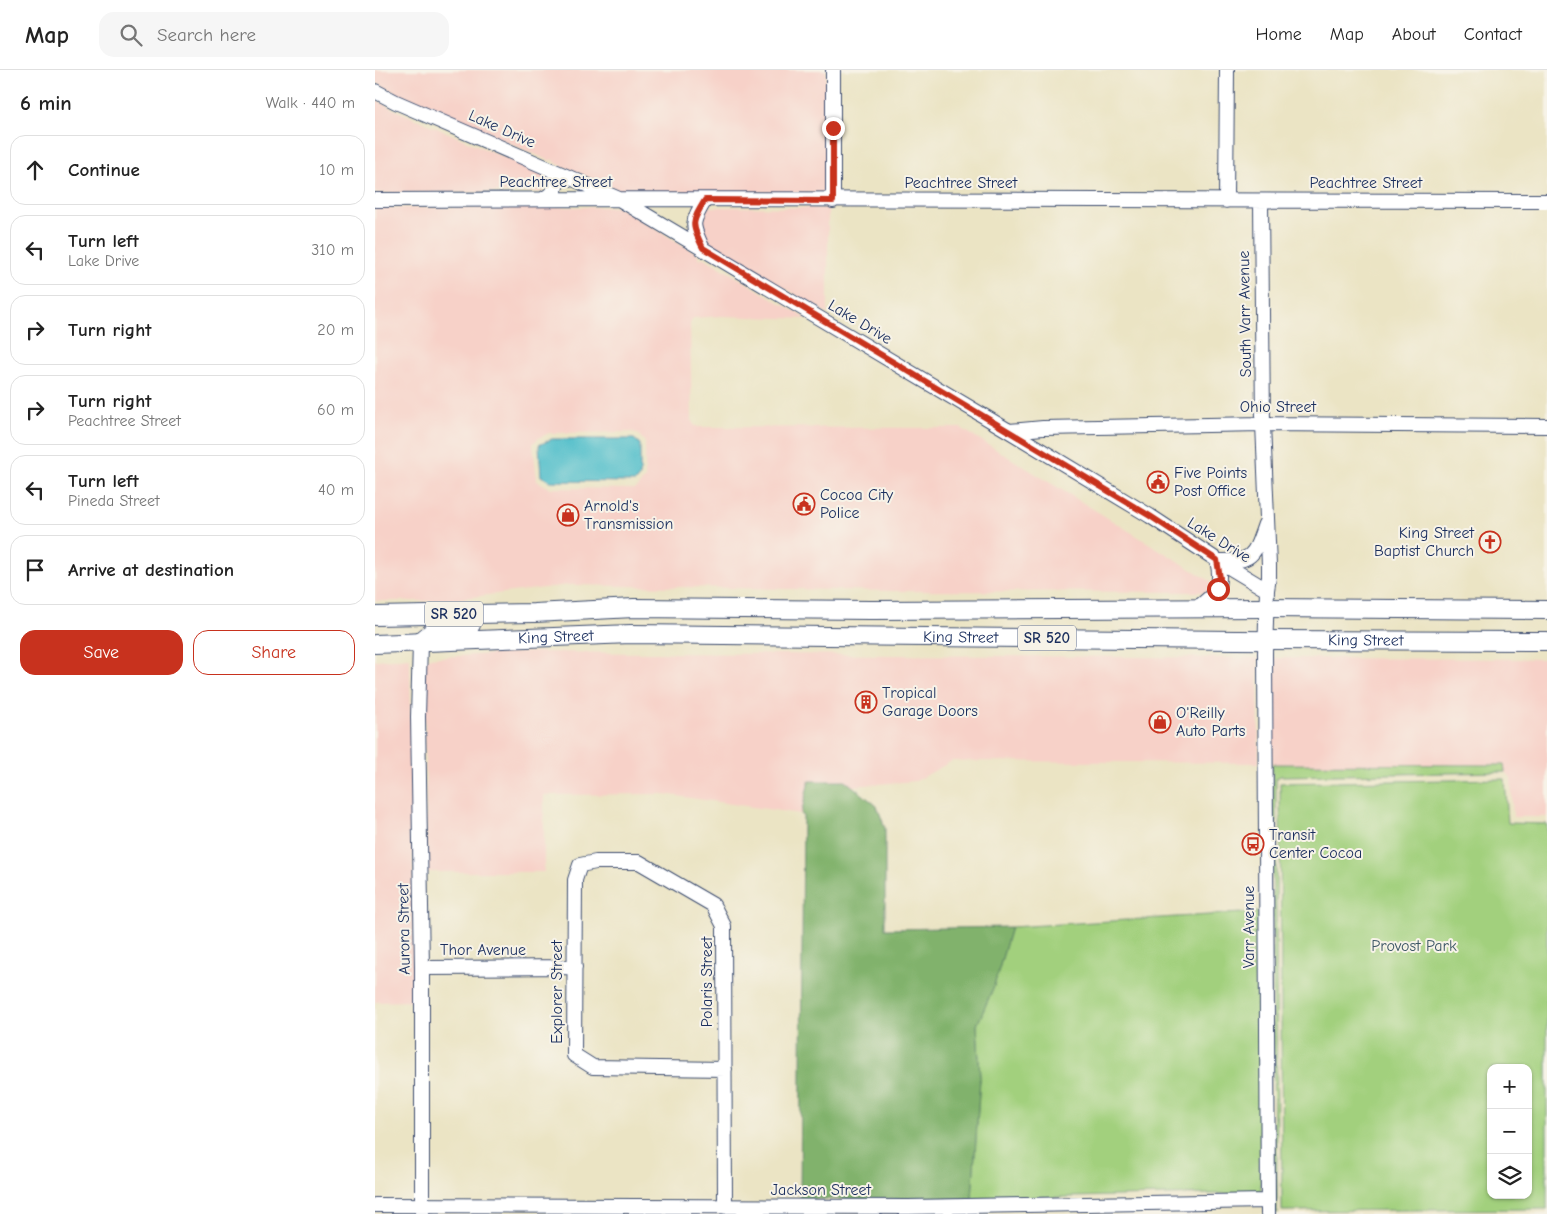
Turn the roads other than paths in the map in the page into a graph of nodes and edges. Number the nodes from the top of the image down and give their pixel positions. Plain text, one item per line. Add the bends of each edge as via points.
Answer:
1 (833, 70) edge
2 (1227, 70) edge
3 (375, 91) edge
4 (551, 170) junction
5 (619, 199) junction
6 (375, 200) edge
7 (543, 200) junction
8 (705, 200) junction
9 (833, 201) junction
10 (1261, 201) junction
11 (1547, 201) edge
12 (1226, 202) junction
13 (703, 248) junction
14 (1263, 424) junction
15 (1547, 426) edge
16 (1009, 431) junction
17 (1267, 516) junction
18 (1217, 560) junction
19 (1267, 590) junction
20 (1197, 608) junction
21 (1266, 608) junction
22 (700, 609) junction
23 (1547, 610) edge
24 (534, 613) junction
25 (375, 616) edge
26 (577, 637) junction
27 (1265, 640) junction
28 (1547, 641) edge
29 (420, 643) junction
30 (375, 644) edge
31 (580, 865) joint
32 (575, 967) junction
33 (422, 968) junction
34 (725, 1069) junction
35 (375, 1205) edge
36 (725, 1207) junction
37 (1268, 1207) edge
38 (1086, 1209) edge
39 (422, 1210) edge
40 (909, 1211) edge

1 - 9 street
2 - 12 street
3 - 4 street, Lake Drive
4 - 5 street, Lake Drive
4 - 7 street via 559,178 557,186
5 - 7 street, Peachtree Street
5 - 8 street, Peachtree Street
5 - 13 street, Lake Drive
6 - 7 street, Peachtree Street
8 - 9 street, Peachtree Street
8 - 13 street via 696,215 693,229
9 - 12 street, Peachtree Street
10 - 11 street, Peachtree Street
10 - 12 street, Peachtree Street
10 - 14 street, South Varr Avenue
13 - 16 street, Lake Drive
14 - 15 street, Ohio Street
14 - 16 street, Ohio Street
14 - 17 street, South Varr Avenue
16 - 18 street, Lake Drive
17 - 18 street via 1256,550 1249,557 1235,561
17 - 19 street
18 - 19 street, Lake Drive
18 - 20 street via 1218,589
19 - 21 street
20 - 21 main road, King Street / SR 520
20 - 22 main road, King Street / SR 520
21 - 23 main road, King Street / SR 520
21 - 27 street
22 - 24 main road, King Street / SR 520 via 634,608
22 - 26 main road via 667,624 590,625
24 - 25 main road, King Street / SR 520
24 - 29 main road via 520,622 439,628 428,633
26 - 27 main road, King Street / SR 520 via 649,634
26 - 29 main road, King Street / SR 520
27 - 28 main road, King Street / SR 520
27 - 37 street, Varr Avenue
29 - 30 main road, King Street / SR 520
29 - 33 street, Aurora Street
31 - 32 street, Explorer Street via 575,880
31 - 34 street, Polaris Street via 639,862 713,905 724,926
32 - 33 street, Thor Avenue
32 - 34 street, Explorer Street via 574,1055 593,1067
33 - 39 street, Aurora Street
34 - 36 street, Polaris Street
35 - 39 street, Jackson Street
36 - 39 street, Jackson Street
36 - 40 street, Jackson Street
37 - 38 street, Jackson Street
38 - 40 street, Jackson Street

